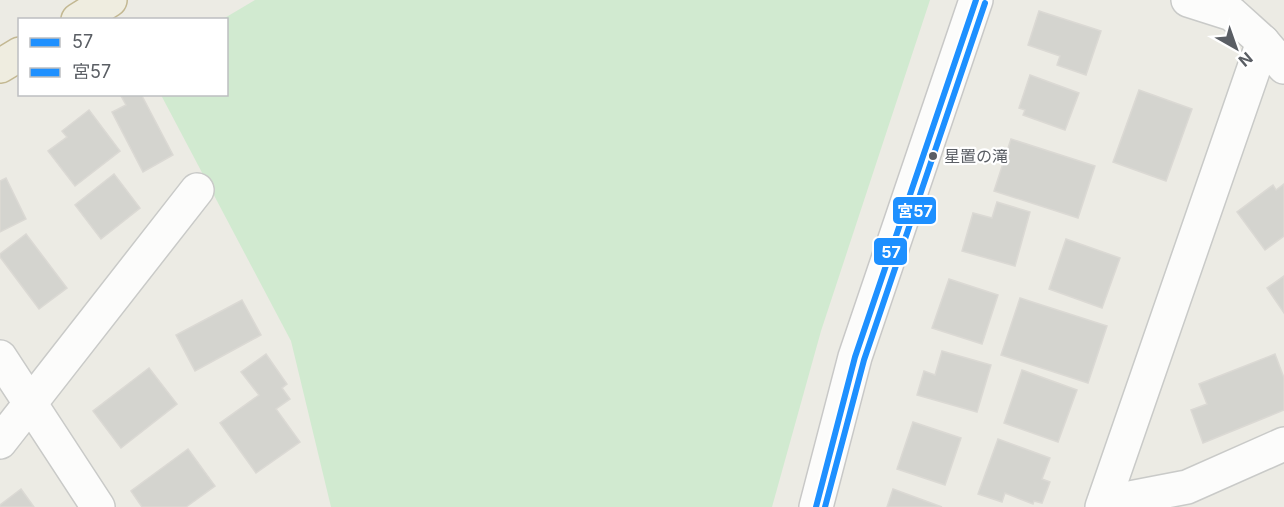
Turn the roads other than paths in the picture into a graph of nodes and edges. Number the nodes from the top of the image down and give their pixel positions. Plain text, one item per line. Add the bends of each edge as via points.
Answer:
1 (111, 0) edge
2 (976, 0) edge
3 (1188, 0) edge
4 (81, 18) edge
5 (1263, 42) junction
6 (18, 55) edge
7 (0, 66) edge
8 (1284, 67) edge
9 (197, 190) dead end
10 (0, 357) edge
11 (32, 404) junction
12 (0, 442) edge
13 (1284, 444) edge
14 (1103, 505) edge
15 (98, 507) edge
16 (816, 507) edge

1 - 4 highway
2 - 16 street via 855,357
3 - 5 street via 1232,14
5 - 8 street
5 - 14 street
6 - 7 highway
9 - 11 street
10 - 11 street
11 - 12 street
11 - 15 street
13 - 14 street via 1187,487

